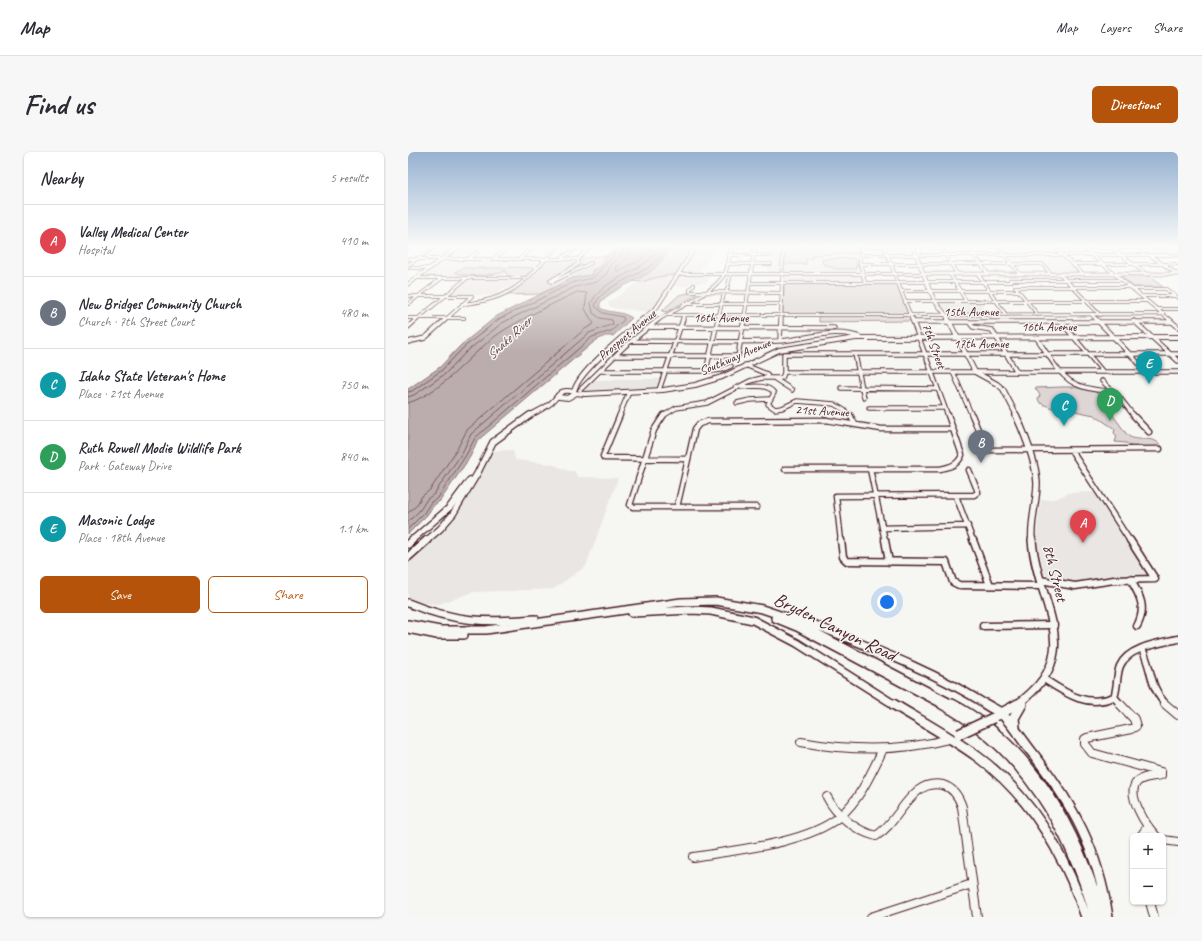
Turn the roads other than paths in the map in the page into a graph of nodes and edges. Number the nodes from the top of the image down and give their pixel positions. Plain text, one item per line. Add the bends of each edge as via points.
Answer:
1 (1011, 281) edge
2 (437, 282) edge
3 (462, 282) edge
4 (523, 282) edge
5 (674, 282) edge
6 (717, 282) edge
7 (729, 282) edge
8 (926, 282) junction
9 (955, 282) junction
10 (984, 282) junction
11 (992, 282) edge
12 (1068, 282) edge
13 (1124, 282) edge
14 (782, 283) junction
15 (865, 283) joint
16 (898, 283) junction
17 (750, 284) joint
18 (694, 285) dead end
19 (1015, 287) junction
20 (1073, 287) junction
21 (767, 288) dead end
22 (1132, 288) junction
23 (902, 291) junction
24 (931, 291) junction
25 (961, 291) junction
26 (990, 291) junction
27 (1018, 291) junction
28 (702, 293) junction
29 (725, 293) junction
30 (749, 293) junction
31 (767, 293) junction
32 (782, 293) junction
33 (408, 296) edge
34 (419, 296) junction
35 (445, 296) junction
36 (1142, 296) junction
37 (1177, 297) edge
38 (996, 300) junction
39 (906, 301) junction
40 (935, 301) junction
41 (966, 301) junction
42 (1026, 301) junction
43 (1086, 301) junction
44 (1147, 301) junction
45 (408, 304) edge
46 (462, 304) junction
47 (684, 304) junction
48 (722, 304) junction
49 (746, 304) junction
50 (782, 304) junction
51 (1157, 309) junction
52 (1178, 309) edge
53 (1127, 314) junction
54 (1163, 314) junction
55 (666, 315) junction
56 (684, 315) junction
57 (719, 315) junction
58 (745, 315) junction
59 (781, 315) junction
60 (817, 315) junction
61 (911, 315) junction
62 (946, 315) junction
63 (1006, 315) junction
64 (1019, 315) junction
65 (1038, 315) junction
66 (1055, 315) junction
67 (1092, 315) junction
68 (1100, 315) junction
69 (408, 318) edge
70 (418, 318) junction
71 (447, 318) junction
72 (464, 318) dead end
73 (914, 322) junction
74 (950, 322) junction
75 (969, 322) junction
76 (1025, 322) junction
77 (1061, 322) junction
78 (1099, 322) junction
79 (1135, 322) junction
80 (1172, 322) junction
81 (1178, 323) edge
82 (408, 327) edge
83 (649, 327) junction
84 (1178, 327) edge
85 (680, 328) junction
86 (716, 328) junction
87 (742, 328) junction
88 (780, 328) junction
89 (817, 328) junction
90 (834, 328) dead end
91 (1068, 329) dead end
92 (819, 334) junction
93 (919, 337) junction
94 (957, 337) junction
95 (996, 337) junction
96 (1036, 337) junction
97 (1074, 337) junction
98 (1113, 337) junction
99 (1153, 337) junction
100 (1178, 337) edge
101 (862, 338) junction
102 (632, 341) junction
103 (676, 341) junction
104 (712, 341) junction
105 (740, 341) junction
106 (780, 341) junction
107 (408, 342) edge
108 (1047, 353) junction
109 (1129, 353) junction
110 (855, 354) junction
111 (926, 354) junction
112 (965, 354) junction
113 (1006, 354) junction
114 (1088, 354) junction
115 (1170, 354) junction
116 (1178, 354) edge
117 (616, 356) junction
118 (670, 356) junction
119 (709, 356) junction
120 (1178, 361) edge
121 (731, 366) dead end
122 (745, 366) junction
123 (587, 370) junction
124 (600, 371) junction
125 (664, 371) junction
126 (706, 371) junction
127 (784, 372) junction
128 (858, 372) junction
129 (932, 372) junction
130 (953, 372) junction
131 (975, 372) junction
132 (1017, 372) junction
133 (1060, 372) junction
134 (1104, 372) junction
135 (1147, 372) junction
136 (1178, 372) edge
137 (768, 378) junction
138 (775, 379) junction
139 (1102, 381) dead end
140 (737, 387) junction
141 (841, 388) dead end
142 (862, 388) junction
143 (938, 389) junction
144 (580, 390) dead end
145 (658, 390) junction
146 (792, 390) dead end
147 (564, 391) junction
148 (1111, 391) junction
149 (574, 392) junction
150 (629, 392) junction
151 (613, 393) junction
152 (558, 395) junction
153 (566, 398) junction
154 (864, 398) dead end
155 (770, 399) junction
156 (737, 403) dead end
157 (869, 408) dead end
158 (945, 408) junction
159 (522, 421) junction
160 (855, 424) junction
161 (953, 429) junction
162 (1149, 432) dead end
163 (1160, 449) dead end
164 (1029, 450) junction
165 (1070, 450) junction
166 (644, 459) junction
167 (688, 459) junction
168 (483, 460) junction
169 (785, 469) dead end
170 (870, 469) junction
171 (969, 470) dead end
172 (875, 496) junction
173 (956, 496) junction
174 (678, 507) junction
175 (757, 507) dead end
176 (968, 526) junction
177 (882, 528) junction
178 (410, 542) edge
179 (408, 557) edge
180 (889, 562) junction
181 (1130, 579) junction
182 (1041, 583) junction
183 (990, 585) junction
184 (716, 601) junction
185 (408, 603) edge
186 (632, 612) junction
187 (579, 616) junction
188 (408, 624) edge
189 (1054, 625) junction
190 (983, 626) dead end
191 (1137, 626) dead end
192 (408, 629) edge
193 (1178, 640) edge
194 (1142, 648) junction
195 (1044, 679) junction
196 (1114, 697) junction
197 (1024, 700) junction
198 (1178, 715) edge
199 (998, 716) junction
200 (1017, 732) junction
201 (949, 739) junction
202 (801, 742) dead end
203 (883, 749) junction
204 (827, 797) dead end
205 (842, 815) junction
206 (1148, 826) junction
207 (1144, 833) edge
208 (1154, 833) edge
209 (1166, 840) edge
210 (1178, 842) edge
211 (692, 857) dead end
212 (972, 884) junction
213 (1151, 905) edge
214 (871, 917) edge
215 (977, 917) edge
216 (1086, 917) edge
217 (1095, 917) edge
218 (1102, 917) edge
219 (1108, 917) edge
220 (1154, 917) edge

1 - 19 street
2 - 34 street
3 - 35 street
4 - 46 street via 498,299 484,303
5 - 123 main road via 657,307
6 - 28 street, Prospect Avenue
7 - 29 street
8 - 9 street
8 - 16 street
8 - 24 main road
9 - 10 street
9 - 25 street
10 - 11 street
10 - 26 street
12 - 20 street
13 - 22 street
14 - 15 street
14 - 17 street
14 - 32 street
15 - 16 street
16 - 23 street, 7th Street
17 - 30 street
18 - 28 street via 690,292
19 - 20 street
19 - 27 street
20 - 22 street
20 - 43 street
21 - 31 street
22 - 36 street
22 - 37 street via 1166,289
23 - 24 street
23 - 39 street, 7th Street
24 - 25 street
24 - 40 main road
25 - 26 street
25 - 41 street
26 - 27 street
26 - 38 street
27 - 42 street
28 - 29 street
28 - 47 street, Prospect Avenue
29 - 30 street
29 - 48 street
30 - 31 street
30 - 49 street
31 - 32 street
32 - 50 street
33 - 34 street
34 - 35 street
34 - 45 street
35 - 46 street via 472,296
35 - 70 street
36 - 37 street
36 - 44 street
38 - 41 street
38 - 42 street
38 - 63 street
39 - 40 street
39 - 61 street, 7th Street
40 - 41 street
40 - 62 main road
42 - 43 street
42 - 65 street
43 - 44 street
43 - 68 street
44 - 51 street
46 - 71 street
47 - 48 street
47 - 55 street, Prospect Avenue
48 - 49 street
48 - 57 street
49 - 50 street
49 - 58 street
50 - 59 street
51 - 52 street
51 - 54 street
53 - 54 street
53 - 68 street
53 - 79 street
54 - 80 street
55 - 56 street
55 - 83 street, Prospect Avenue
56 - 57 street
56 - 85 street
57 - 58 street
57 - 86 street
58 - 59 street
58 - 87 street
59 - 60 street
59 - 88 street
60 - 61 street
60 - 89 street
61 - 62 street
61 - 73 street, 7th Street
62 - 63 street
62 - 74 main road
63 - 64 street
64 - 65 street
64 - 76 street
65 - 66 street
66 - 67 street
66 - 77 street
67 - 68 street
67 - 78 street
69 - 70 street
70 - 71 street
70 - 82 street
71 - 72 street
71 - 107 street via 425,338
73 - 74 street, 15th Avenue
73 - 93 street, 7th Street
74 - 75 street, 15th Avenue
74 - 94 main road
75 - 76 street, 15th Avenue
75 - 95 street via 973,327 991,329
76 - 77 street, 15th Avenue
77 - 78 street, 15th Avenue
78 - 79 street, 15th Avenue
78 - 98 street
79 - 80 street, 15th Avenue
79 - 99 street
80 - 81 street, 15th Avenue
80 - 84 street
83 - 85 street, 16th Avenue
83 - 102 street, Prospect Avenue
85 - 86 street, 16th Avenue
85 - 103 street
86 - 87 street, 16th Avenue
86 - 104 street
87 - 88 street, 16th Avenue
87 - 105 street
88 - 89 street, 16th Avenue
88 - 106 street
89 - 90 street, 16th Avenue
89 - 92 street
91 - 97 street
92 - 101 street via 855,335
92 - 106 street
93 - 94 main road, 16th Avenue
93 - 101 main road, Southway Avenue
93 - 111 street, 7th Street
94 - 95 main road, 16th Avenue
94 - 112 main road
95 - 96 main road, 16th Avenue
95 - 113 street
96 - 97 main road, 16th Avenue
96 - 108 street
97 - 98 main road, 16th Avenue
97 - 114 street
98 - 99 main road, 16th Avenue
98 - 109 street
99 - 100 main road, 16th Avenue
99 - 115 street
101 - 122 main road, Southway Avenue via 779,350
102 - 103 street
102 - 117 street, Prospect Avenue
103 - 104 street
103 - 118 street
104 - 105 street
104 - 119 street
105 - 106 street
105 - 119 street via 738,356
108 - 113 street, 17th Avenue
108 - 114 street, 17th Avenue
108 - 133 street
109 - 114 street, 17th Avenue
109 - 115 street, 17th Avenue
109 - 135 street
110 - 111 street, 17th Avenue
110 - 127 street, 17th Avenue via 784,354
110 - 128 street
111 - 112 street, 17th Avenue
111 - 129 street, 7th Street
112 - 113 street, 17th Avenue
112 - 131 main road
113 - 132 street
114 - 134 street
115 - 116 street, 17th Avenue
115 - 120 street
117 - 118 street
117 - 124 street, Prospect Avenue
118 - 119 street
118 - 125 street
119 - 126 street
121 - 126 street via 722,370
122 - 137 street via 767,374
122 - 145 main road, Southway Avenue via 705,383
123 - 147 main road
123 - 149 main road via 575,384
124 - 125 street
124 - 144 street, Prospect Avenue
125 - 126 street
125 - 145 street
127 - 128 street
127 - 138 street via 782,378
128 - 129 street
128 - 142 street
129 - 130 street
129 - 143 street, 7th Street
130 - 131 street
130 - 164 street via 988,450
131 - 132 street
131 - 164 main road, 8th Street via 1003,390
132 - 133 street
133 - 134 street
133 - 148 street via 1069,383 1077,387
134 - 135 street
135 - 136 street
137 - 138 street
137 - 140 street via 756,379
138 - 146 street
139 - 148 street
140 - 155 street via 770,388 774,393
140 - 166 street via 707,403 676,408 663,416 656,426
141 - 142 street
142 - 143 street
142 - 154 street
143 - 158 street, 7th Street
145 - 150 main road, Southway Avenue
147 - 149 main road, Southway Avenue
147 - 152 main road
148 - 162 street
149 - 151 main road, Southway Avenue
149 - 153 main road via 574,395
150 - 151 main road, Southway Avenue
150 - 166 street via 603,456
151 - 153 main road, Southway Avenue
152 - 153 main road
152 - 159 main road via 551,403
153 - 159 main road
155 - 156 street
155 - 160 street via 768,405 778,408 786,407 797,400 834,404 852,418
157 - 158 street
158 - 161 street, 7th Street
159 - 168 main road via 493,442
160 - 161 street, 21st Avenue via 881,429
160 - 167 street, 21st Avenue via 818,420 710,420 697,425
161 - 170 street, 7th Street via 962,455 959,462 944,469
163 - 165 street
164 - 165 street
164 - 182 main road, 8th Street via 1036,476 1031,540
165 - 181 street via 1155,579
166 - 167 street
166 - 174 street via 631,507
167 - 174 street
168 - 178 main road via 450,507
168 - 179 main road via 453,514
169 - 170 street
170 - 172 street
171 - 173 street via 978,492
172 - 173 street
172 - 177 street
172 - 180 street via 836,496 843,556 851,562
173 - 176 street
174 - 175 street
176 - 177 street
176 - 183 street
177 - 180 street
180 - 183 street via 946,562 955,584
181 - 182 street via 1075,586
181 - 191 street via 1143,607 1142,619
182 - 183 street
182 - 189 main road, 8th Street
184 - 187 main road, Bryden Canyon Road via 681,602
184 - 199 main road via 751,603 789,615 938,677 962,689
184 - 218 main road, Bryden Canyon Road via 750,606 796,622 978,719 1007,744 1056,806 1084,859
185 - 187 main road via 436,615 470,621 500,622
186 - 192 main road, Bryden Canyon Road via 506,632 468,635 438,635
186 - 201 main road via 710,611 753,620 797,643
186 - 217 main road, Bryden Canyon Road via 698,604 732,606 761,613 797,627 972,722 1014,760 1050,808 1085,880
187 - 188 main road, Bryden Canyon Road via 462,631
189 - 190 street
189 - 195 main road, 8th Street via 1055,654
193 - 194 street
194 - 196 street via 1128,656 1120,665 1118,689
194 - 198 street via 1154,686 1168,707
195 - 196 street via 1083,700 1105,701
195 - 197 main road, 8th Street
196 - 206 street via 1134,719 1136,726 1087,738 1085,744 1092,753 1160,772 1161,775 1156,777 1142,779 1134,788 1136,803
197 - 199 main road, 8th Street
197 - 200 main road via 1014,718
199 - 200 main road
199 - 201 main road, 8th Street, bridge
200 - 219 main road via 1055,781 1077,817 1098,869
201 - 203 street, 8th Street via 911,748
201 - 216 main road via 990,766 1017,791 1047,832 1069,873
202 - 203 street, 8th Street via 838,748
203 - 205 street
204 - 205 street
205 - 211 street via 822,827 789,839
205 - 212 street via 860,831 876,836 885,830 922,787 942,784 950,788 958,796 962,807
206 - 207 street
206 - 208 street
209 - 210 street
212 - 214 street
212 - 215 street
213 - 220 street

